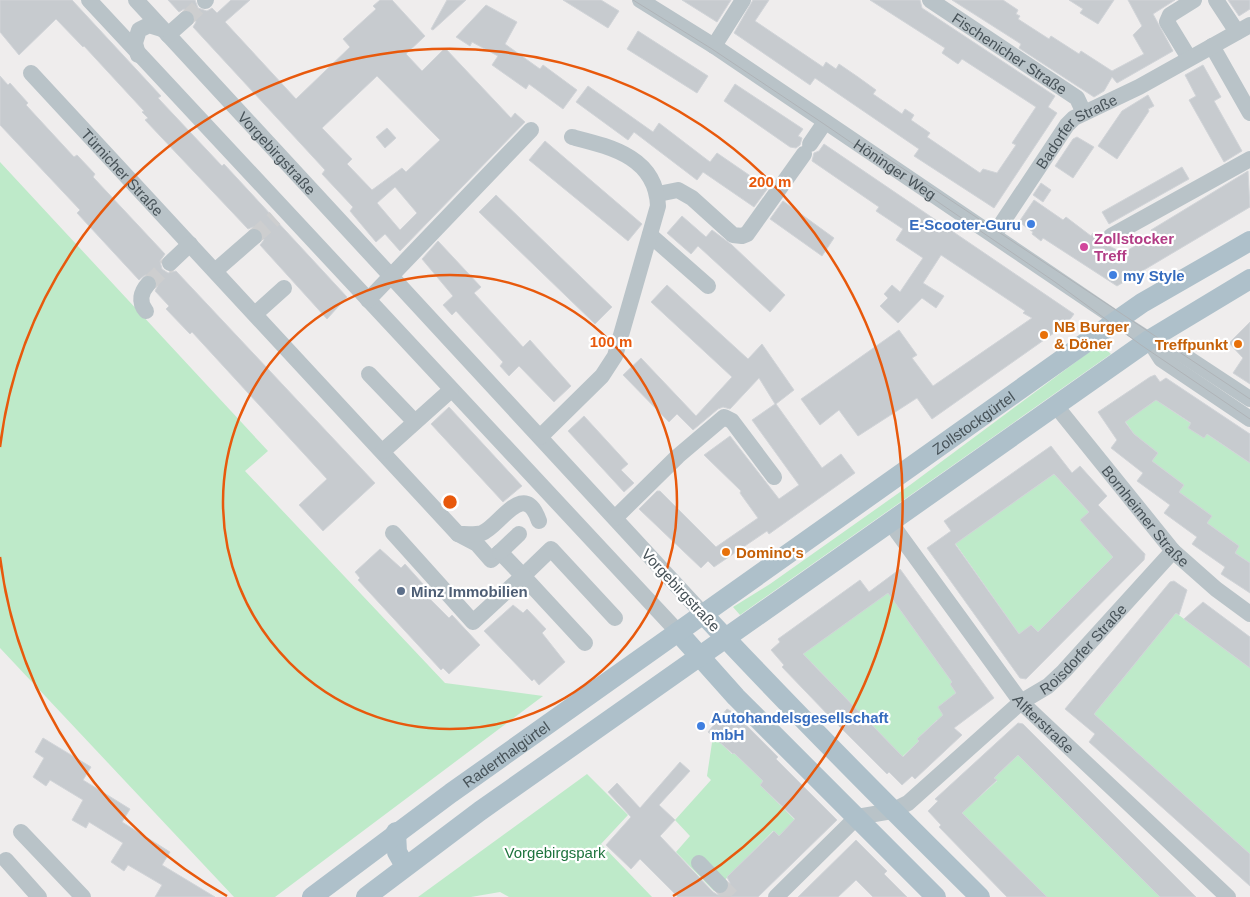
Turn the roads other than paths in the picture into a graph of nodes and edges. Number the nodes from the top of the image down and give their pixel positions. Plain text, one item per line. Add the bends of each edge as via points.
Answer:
1 (90, 0) edge
2 (136, 0) edge
3 (640, 0) edge
4 (743, 0) edge
5 (930, 0) edge
6 (1194, 0) edge
7 (1216, 0) edge
8 (186, 19) tunnel mouth
9 (1244, 28) edge
10 (165, 32) junction
11 (714, 46) junction
12 (1212, 46) junction
13 (138, 55) junction
14 (1189, 58) junction
15 (31, 73) dead end
16 (1084, 113) junction
17 (1250, 113) edge
18 (825, 122) junction
19 (531, 130) dead end
20 (572, 137) dead end
21 (1250, 159) edge
22 (658, 194) junction
23 (650, 235) junction
24 (994, 235) junction
25 (254, 236) tunnel mouth
26 (1111, 236) dead end
27 (1250, 241) edge
28 (190, 244) junction
29 (170, 263) tunnel mouth
30 (215, 271) junction
31 (391, 275) junction
32 (1250, 279) edge
33 (148, 284) tunnel mouth
34 (708, 286) dead end
35 (284, 288) dead end
36 (368, 300) junction
37 (146, 311) dead end
38 (255, 314) junction
39 (1118, 320) junction
40 (1149, 340) junction
41 (369, 374) dead end
42 (451, 390) junction
43 (1250, 399) edge
44 (1056, 406) junction
45 (1250, 419) edge
46 (415, 422) junction
47 (540, 437) junction
48 (383, 451) junction
49 (774, 477) dead end
50 (615, 518) junction
51 (539, 521) dead end
52 (890, 522) junction
53 (394, 533) dead end
54 (458, 534) junction
55 (519, 534) dead end
56 (1173, 551) junction
57 (500, 552) junction
58 (523, 576) junction
59 (703, 614) junction
60 (1250, 614) edge
61 (615, 618) dead end
62 (678, 632) junction
63 (725, 638) junction
64 (585, 642) dead end
65 (699, 656) junction
66 (1021, 702) junction
67 (892, 811) junction
68 (857, 817) junction
69 (21, 832) dead end
70 (396, 832) junction
71 (6, 860) dead end
72 (699, 863) dead end
73 (406, 866) junction
74 (720, 885) tunnel mouth
75 (36, 896) edge
76 (82, 897) edge
77 (312, 897) edge
78 (366, 897) edge
79 (776, 897) edge
80 (936, 897) edge
81 (980, 897) edge
82 (1228, 897) edge

1 - 13 street, Vorgebirgstraße
2 - 10 street, Vorgebirgstraße
3 - 11 street, Höninger Weg
4 - 11 street
5 - 16 street, Fischenicher Straße via 1076,98
6 - 14 street via 1170,15 1167,22
7 - 9 street, Badorfer Straße
8 - 10 street
9 - 12 street, Badorfer Straße
10 - 13 street via 149,25 140,30 135,42
10 - 31 street, Vorgebirgstraße
11 - 18 street, Höninger Weg
12 - 14 street, Badorfer Straße
12 - 17 street
13 - 36 street, Vorgebirgstraße via 279,214
14 - 16 street, Badorfer Straße
15 - 28 street, Türnicher Straße
16 - 24 street, Badorfer Straße via 1067,125
18 - 22 street via 747,234 734,235 692,198 678,190
18 - 24 street, Höninger Weg
19 - 31 street
20 - 22 street via 610,147 634,160 651,176
21 - 26 street
22 - 23 street
23 - 34 street
23 - 47 street via 615,356 602,376
24 - 39 street, Höninger Weg
25 - 30 street
27 - 39 main road, Zollstockgürtel
28 - 29 street
28 - 30 street, Türnicher Straße
30 - 38 street, Türnicher Straße
31 - 36 street
31 - 47 street, Vorgebirgstraße
32 - 40 main road
33 - 37 street via 141,297
35 - 38 street
36 - 42 street, Vorgebirgstraße
38 - 48 street, Türnicher Straße
39 - 40 street, Höninger Weg
39 - 59 main road, Zollstockgürtel
40 - 43 street, Höninger Weg via 1174,349
40 - 44 main road
40 - 45 street, Höninger Weg via 1161,359
41 - 46 street
42 - 46 street
42 - 62 street, Vorgebirgstraße
44 - 52 main road
44 - 56 street, Bornheimer Straße
46 - 48 street
47 - 50 street, Vorgebirgstraße
48 - 54 street, Türnicher Straße
49 - 50 street via 732,421 724,417 678,456
50 - 59 street, Vorgebirgstraße
51 - 54 street via 536,511 530,506 519,505 511,507 482,533
52 - 63 main road
52 - 66 street, Alfterstraße
53 - 58 street via 473,622
54 - 57 street, Türnicher Straße via 477,544 491,560
55 - 57 street
56 - 60 street, Bornheimer Straße
56 - 66 street, Roisdorfer Straße via 1048,686
57 - 58 street
58 - 61 street via 552,549
58 - 64 street
59 - 62 main road, Raderthalgürtel
59 - 63 main road, Vorgebirgstraße
62 - 65 main road, Vorgebirgstraße
62 - 70 main road, Raderthalgürtel
63 - 65 main road, Raderthalgürtel
63 - 67 main road, Vorgebirgstraße
65 - 68 main road, Vorgebirgstraße
65 - 73 main road, Raderthalgürtel
66 - 67 street, Roisdorfer Straße via 908,803
66 - 82 street, Alfterstraße
67 - 68 street
67 - 81 main road, Vorgebirgstraße
68 - 79 street
68 - 80 main road, Vorgebirgstraße
69 - 76 street
70 - 73 main road via 397,852
70 - 77 main road, Raderthalgürtel
71 - 75 street
72 - 74 street
73 - 78 main road, Raderthalgürtel

